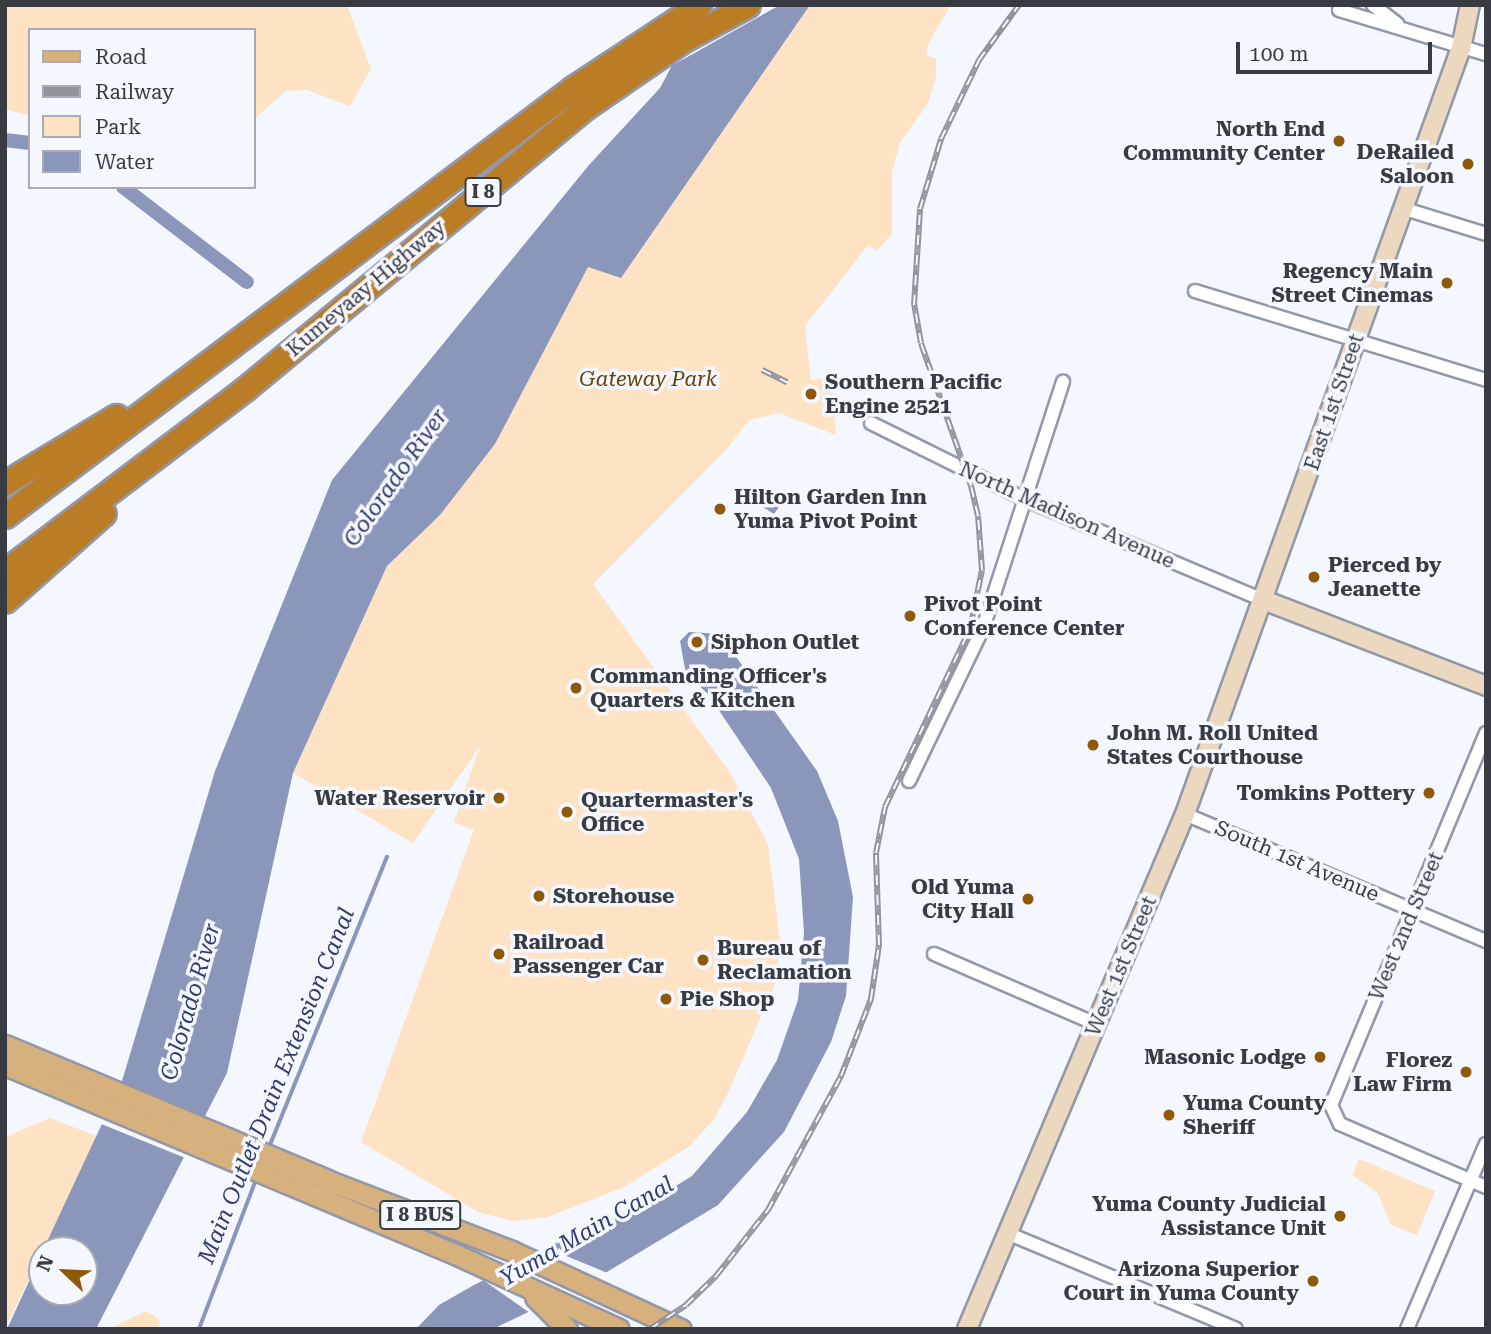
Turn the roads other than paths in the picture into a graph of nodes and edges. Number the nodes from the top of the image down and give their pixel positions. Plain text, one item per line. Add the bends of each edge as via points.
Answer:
1 (699, 5) edge
2 (1373, 5) edge
3 (1470, 5) edge
4 (740, 9) edge
5 (1339, 10) dead end
6 (1405, 30) junction
7 (1461, 48) junction
8 (1486, 54) edge
9 (1402, 208) junction
10 (1486, 234) edge
11 (1195, 291) dead end
12 (1356, 338) junction
13 (224, 351) junction
14 (1486, 380) edge
15 (1063, 382) dead end
16 (246, 388) junction
17 (871, 423) dead end
18 (5, 483) edge
19 (1024, 499) junction
20 (5, 516) edge
21 (5, 571) edge
22 (5, 601) edge
23 (1266, 601) junction
24 (1486, 686) edge
25 (1486, 733) edge
26 (909, 781) dead end
27 (1185, 814) junction
28 (1413, 911) junction
29 (1486, 942) edge
30 (934, 954) dead end
31 (1096, 1024) junction
32 (5, 1045) edge
33 (5, 1065) edge
34 (154, 1118) junction
35 (1486, 1144) edge
36 (1471, 1180) junction
37 (1486, 1187) edge
38 (323, 1189) junction
39 (1007, 1233) junction
40 (550, 1300) junction
41 (569, 1326) edge
42 (619, 1329) edge
43 (681, 1329) edge
44 (967, 1329) edge
45 (1236, 1329) edge
46 (1408, 1329) edge

1 - 13 highway, Kumeyaay Highway / I 8 via 601,67
2 - 6 street
3 - 7 street, East 1st Street
4 - 16 highway, Kumeyaay Highway / I 8 via 586,107
5 - 6 street
6 - 7 street
7 - 8 street
7 - 9 street, East 1st Street
9 - 10 street
9 - 12 street, East 1st Street
11 - 12 street
12 - 14 street
12 - 23 street, East 1st Street
13 - 18 highway
13 - 20 highway, Kumeyaay Highway / I 8
15 - 19 street
16 - 21 highway, Kumeyaay Highway / I 8
16 - 22 highway
17 - 19 street, North Madison Avenue
19 - 23 street, North Madison Avenue
19 - 26 street via 982,628
23 - 24 street
23 - 27 street, West 1st Street
25 - 28 street, West 2nd Street
27 - 28 street, South 1st Avenue
27 - 31 street, West 1st Street
28 - 29 street, South 1st Avenue
28 - 36 street, West 2nd Street via 1333,1097 1335,1119
30 - 31 street
31 - 39 street, West 1st Street
32 - 34 main road, I 8 BUS
33 - 34 main road, I 8 BUS
34 - 38 main road, I 8 BUS
35 - 36 street
36 - 37 street
36 - 46 street
38 - 40 main road, I 8 BUS
38 - 43 main road, I 8 BUS via 512,1251
39 - 44 street, West 1st Street
39 - 45 street
40 - 41 main road
40 - 42 main road, I 8 BUS

